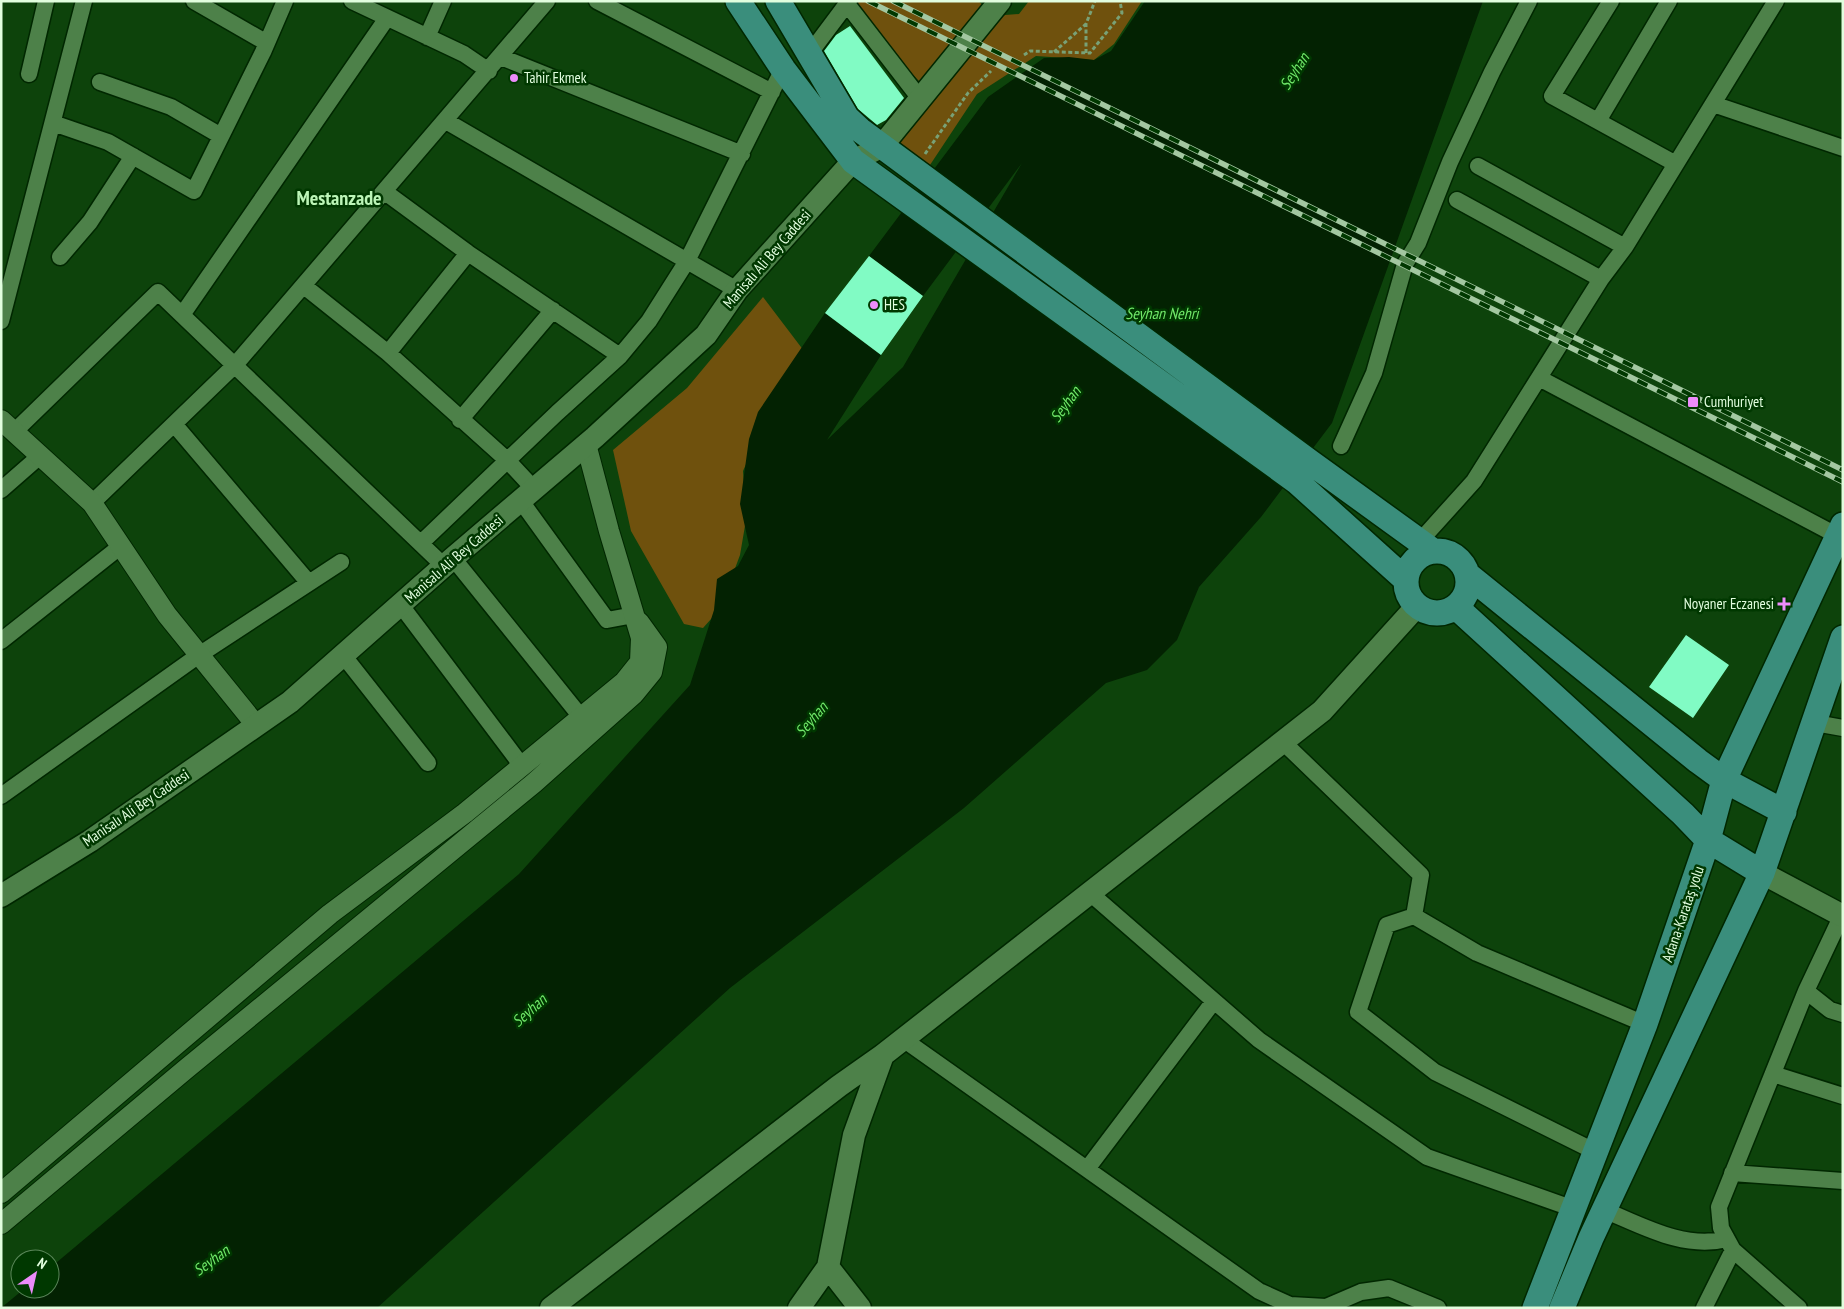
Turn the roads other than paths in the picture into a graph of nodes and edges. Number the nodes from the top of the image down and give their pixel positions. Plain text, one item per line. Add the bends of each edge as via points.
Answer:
1 (46, 1) edge
2 (84, 1) edge
3 (194, 1) edge
4 (285, 1) edge
5 (352, 1) edge
6 (443, 1) edge
7 (547, 1) edge
8 (596, 1) edge
9 (738, 1) edge
10 (778, 1) edge
11 (1000, 1) edge
12 (1528, 1) edge
13 (1611, 1) edge
14 (1669, 1) edge
15 (1776, 1) edge
16 (848, 3) edge
17 (387, 18) junction
18 (427, 37) junction
19 (267, 43) junction
20 (810, 52) junction
21 (501, 58) junction
22 (783, 69) junction
23 (489, 71) junction
24 (29, 74) dead end
25 (100, 82) dead end
26 (772, 92) junction
27 (921, 100) junction
28 (1713, 104) junction
29 (446, 121) junction
30 (1598, 121) junction
31 (53, 123) junction
32 (221, 136) junction
33 (881, 147) junction
34 (1843, 148) edge
35 (742, 154) junction
36 (133, 156) junction
37 (853, 161) junction
38 (1676, 164) junction
39 (1478, 166) dead end
40 (385, 192) junction
41 (1457, 200) dead end
42 (1626, 247) junction
43 (468, 253) junction
44 (60, 257) dead end
45 (687, 261) junction
46 (1601, 279) junction
47 (304, 286) junction
48 (736, 290) junction
49 (553, 310) junction
50 (182, 315) junction
51 (1, 321) edge
52 (388, 353) junction
53 (620, 356) junction
54 (235, 365) junction
55 (1539, 378) junction
56 (460, 420) junction
57 (174, 424) junction
58 (8, 425) edge
59 (586, 444) junction
60 (1341, 446) dead end
61 (41, 455) junction
62 (507, 460) junction
63 (1303, 472) junction
64 (1, 490) edge
65 (527, 495) junction
66 (92, 502) junction
67 (1840, 531) edge
68 (421, 543) junction
69 (121, 546) junction
70 (1426, 546) junction
71 (341, 562) dead end
72 (448, 562) junction
73 (1468, 575) junction
74 (1406, 579) junction
75 (309, 583) junction
76 (400, 604) junction
77 (1417, 606) junction
78 (1456, 607) junction
79 (634, 614) junction
80 (1843, 638) edge
81 (1, 641) edge
82 (199, 654) junction
83 (343, 655) junction
84 (581, 717) junction
85 (1815, 723) junction
86 (256, 725) junction
87 (1843, 728) edge
88 (1282, 742) junction
89 (428, 763) dead end
90 (522, 766) junction
91 (1724, 780) junction
92 (1, 796) edge
93 (1784, 812) junction
94 (1708, 840) junction
95 (1762, 873) junction
96 (1090, 893) junction
97 (1, 896) edge
98 (1842, 915) edge
99 (1414, 916) junction
100 (1806, 991) junction
101 (1214, 1001) junction
102 (1843, 1014) edge
103 (1645, 1024) junction
104 (903, 1039) junction
105 (883, 1055) junction
106 (1773, 1074) junction
107 (1843, 1096) edge
108 (1596, 1152) junction
109 (1087, 1169) junction
110 (1732, 1173) junction
111 (1843, 1181) edge
112 (1, 1193) edge
113 (1574, 1209) junction
114 (1604, 1210) junction
115 (1, 1224) edge
116 (1730, 1245) junction
117 (828, 1267) junction
118 (551, 1308) edge
119 (799, 1308) edge
120 (860, 1308) edge
121 (1438, 1308) edge
122 (1535, 1308) edge
123 (1562, 1308) edge
124 (1704, 1308) edge
125 (1799, 1308) edge

1 - 24 street
2 - 31 street
3 - 19 street
4 - 19 street
5 - 17 street
6 - 18 street
7 - 21 street
8 - 26 street
9 - 22 main road
10 - 20 main road
11 - 27 main road
12 - 60 street via 1450,162 1418,243 1405,264 1374,373
13 - 30 street via 1552,96
14 - 30 street
15 - 28 street
16 - 20 street
16 - 27 street
17 - 18 street
17 - 50 street
18 - 23 street via 464,54
19 - 32 street
20 - 33 main road via 846,118
21 - 23 street
21 - 35 street
22 - 26 street
22 - 37 main road
23 - 29 street
25 - 32 street via 172,107
26 - 35 street
27 - 33 main road
28 - 34 street
28 - 38 street
29 - 40 street
29 - 45 street
30 - 38 street
31 - 36 street via 108,142
31 - 51 street
32 - 36 street via 194,191
33 - 37 main road
33 - 63 main road via 923,169
35 - 45 street
36 - 44 street via 90,222
37 - 48 main road, Manisalı Ali Bey Caddesi
37 - 63 main road
38 - 42 street
39 - 42 street
40 - 43 street
40 - 47 street
41 - 46 street
42 - 46 street
43 - 49 street
43 - 52 street
45 - 48 street
45 - 53 street via 649,320
46 - 55 street
47 - 52 street
47 - 54 street
48 - 59 main road, Manisalı Ali Bey Caddesi via 706,335
49 - 53 street
49 - 56 street
50 - 54 street
50 - 58 street via 158,292
52 - 56 street
53 - 62 street
54 - 57 street
54 - 68 street
55 - 67 street
55 - 70 street via 1474,481
56 - 62 street
57 - 66 street
57 - 75 street
58 - 61 street
59 - 65 main road, Manisalı Ali Bey Caddesi
59 - 79 street
61 - 64 street
61 - 66 street
62 - 65 street
62 - 68 street
63 - 70 main road
63 - 74 main road
65 - 72 main road, Manisalı Ali Bey Caddesi
65 - 79 street via 607,620
66 - 69 street
67 - 91 main road, Adana-Karataş yolu
68 - 72 street
69 - 81 street
69 - 82 street via 167,615
70 - 73 main road via 1451,554 1464,566
70 - 74 main road via 1423,554 1408,569
71 - 75 street
72 - 76 main road, Manisalı Ali Bey Caddesi
72 - 84 street
73 - 78 main road via 1467,593
73 - 91 main road
74 - 77 main road via 1406,589
75 - 82 street
76 - 83 main road, Manisalı Ali Bey Caddesi
76 - 90 street
77 - 78 main road via 1436,614
77 - 88 main road via 1322,711
78 - 94 main road
79 - 84 street via 641,638 640,662 624,682
79 - 115 street via 657,647 652,672 634,694 534,783
80 - 85 main road
82 - 86 street
82 - 92 street
83 - 86 main road, Manisalı Ali Bey Caddesi via 290,702
83 - 89 street
84 - 90 street
85 - 87 street
85 - 93 main road
86 - 97 main road, Manisalı Ali Bey Caddesi via 90,841
88 - 96 main road
88 - 99 street via 1421,875
90 - 112 street via 330,914
91 - 93 main road
91 - 94 main road, Adana-Karataş yolu
93 - 95 main road
94 - 95 main road
94 - 103 main road, Adana-Karataş yolu
95 - 98 main road
95 - 114 main road
96 - 101 street
96 - 104 main road
98 - 100 street
99 - 103 street via 1477,953
99 - 108 street via 1387,925 1358,1012 1435,1072
100 - 102 street via 1830,1010
100 - 106 street
101 - 109 street
101 - 113 street via 1260,1040 1427,1157
103 - 108 main road, Adana-Karataş yolu
104 - 105 main road
104 - 109 street
105 - 117 main road via 854,1135
105 - 118 main road
106 - 107 street
106 - 110 street
108 - 113 main road, Adana-Karataş yolu
109 - 121 street via 1259,1291 1290,1305 1326,1307 1361,1292 1389,1288
110 - 111 street
110 - 116 street via 1719,1207 1721,1228
113 - 122 main road, Adana-Karataş yolu
114 - 116 street via 1674,1238
114 - 123 main road
116 - 124 street
116 - 125 street
117 - 119 main road
117 - 120 main road

